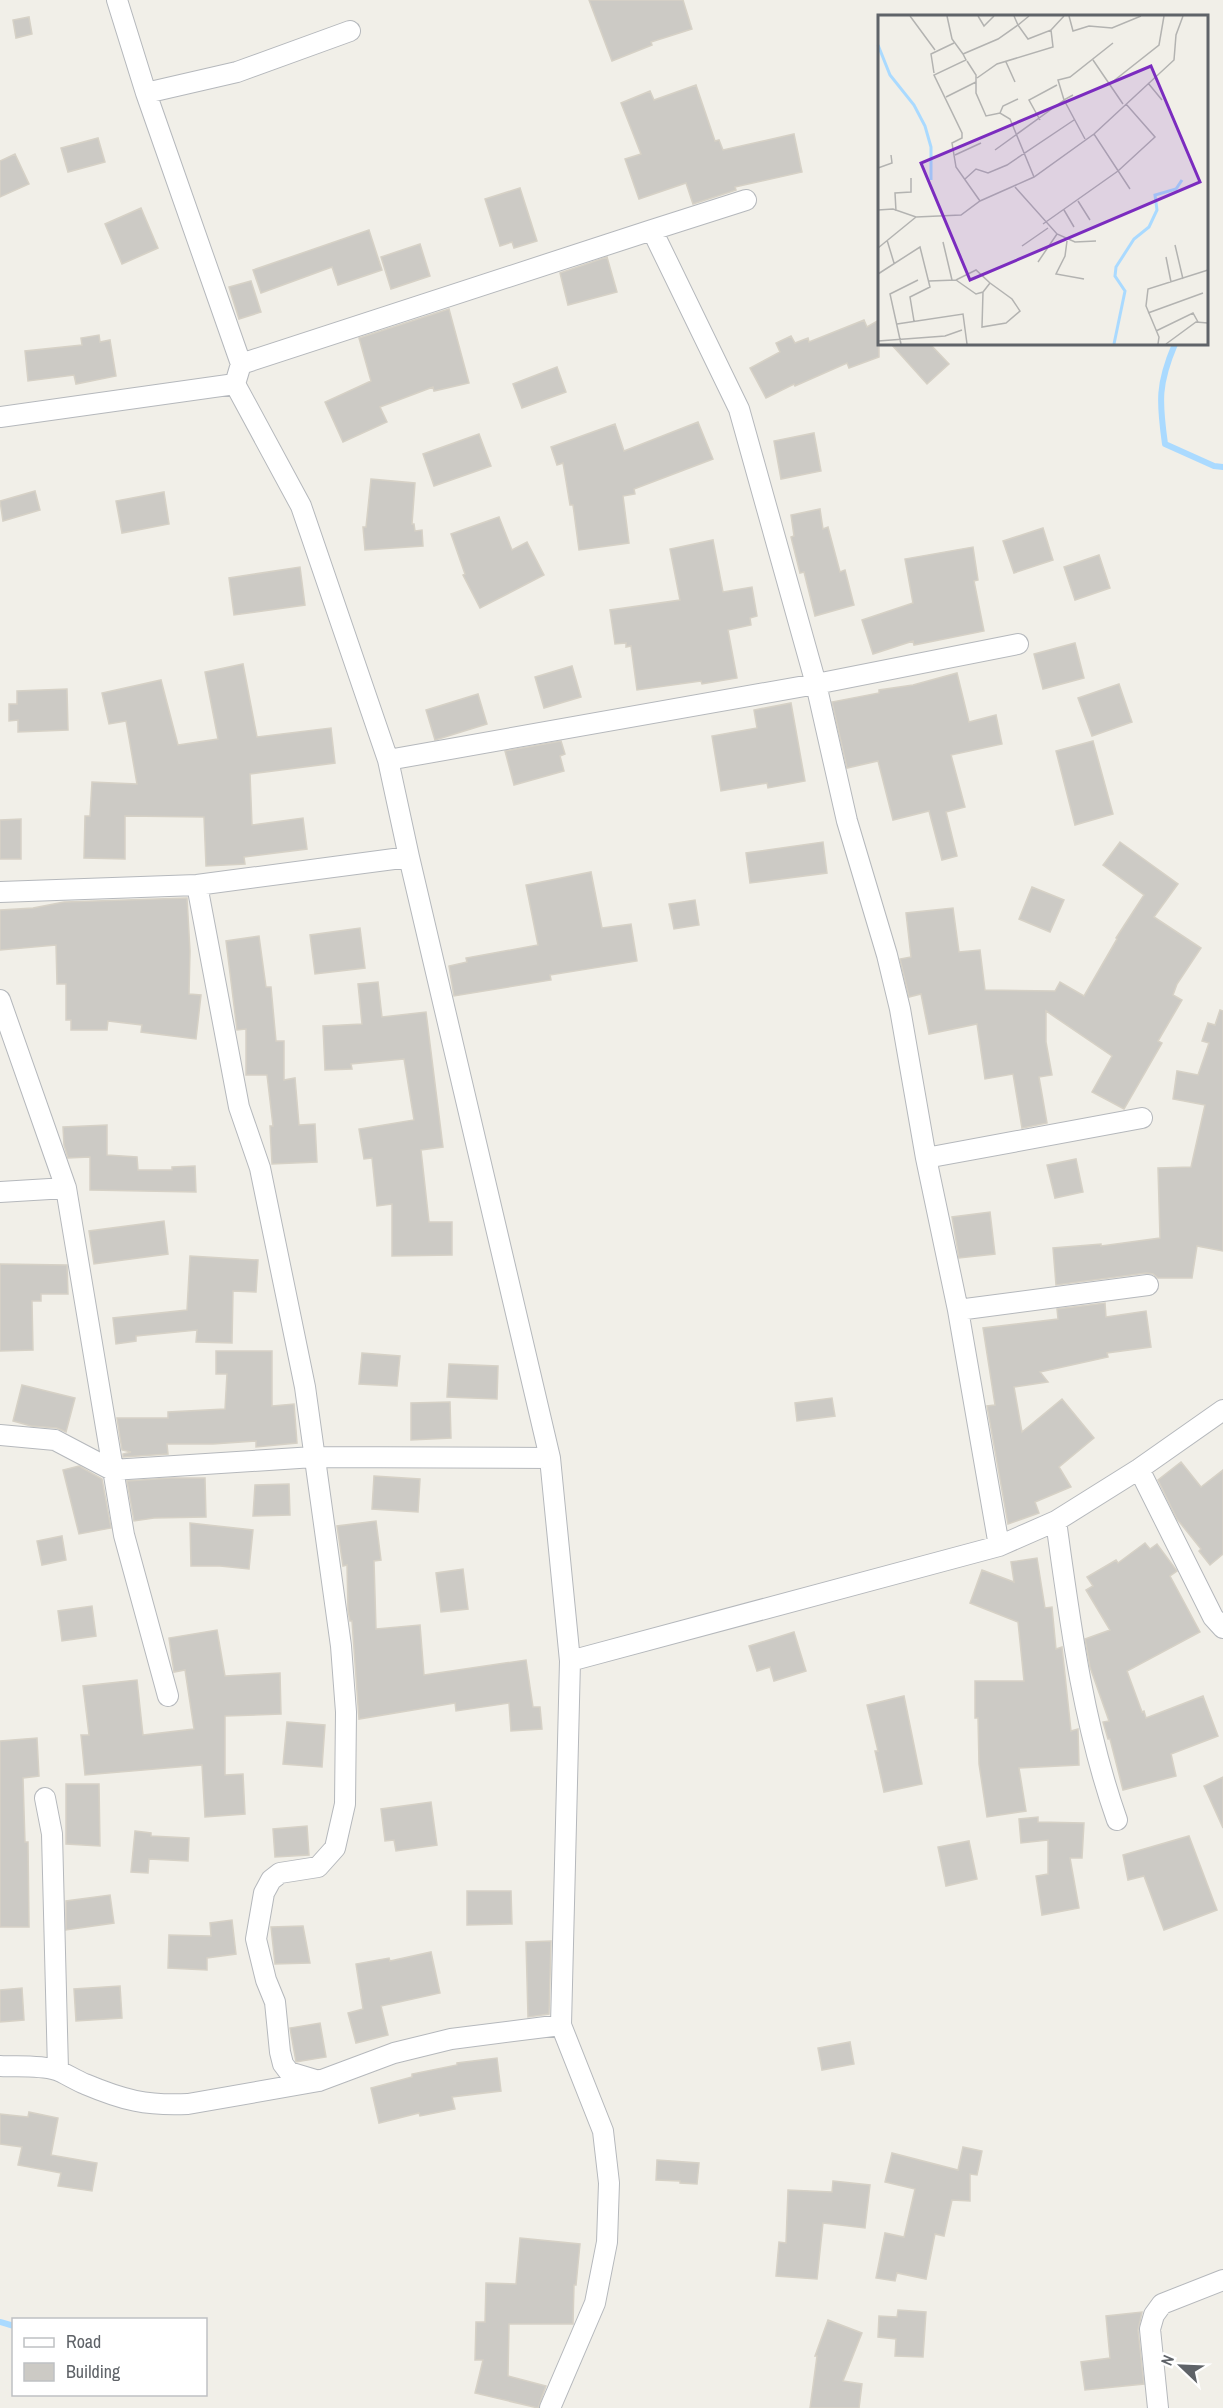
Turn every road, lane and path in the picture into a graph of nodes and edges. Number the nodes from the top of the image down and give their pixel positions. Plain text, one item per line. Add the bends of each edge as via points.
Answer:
1 (117, 0) edge
2 (350, 32) dead end
3 (146, 93) junction
4 (746, 200) dead end
5 (652, 230) junction
6 (241, 364) junction
7 (235, 384) junction
8 (1, 412) edge
9 (1018, 644) dead end
10 (816, 684) junction
11 (388, 760) junction
12 (409, 857) junction
13 (197, 885) junction
14 (0, 892) edge
15 (0, 1000) edge
16 (1142, 1118) dead end
17 (926, 1158) junction
18 (66, 1188) junction
19 (0, 1192) edge
20 (1148, 1285) dead end
21 (957, 1310) junction
22 (1223, 1410) edge
23 (0, 1435) edge
24 (314, 1457) junction
25 (550, 1458) junction
26 (1139, 1469) junction
27 (112, 1470) junction
28 (1056, 1521) junction
29 (999, 1546) junction
30 (1223, 1628) edge
31 (570, 1661) junction
32 (168, 1696) dead end
33 (45, 1798) dead end
34 (1118, 1820) dead end
35 (561, 2025) junction
36 (0, 2066) edge
37 (58, 2070) junction
38 (319, 2081) junction
39 (1223, 2280) edge
40 (550, 2408) edge
41 (1158, 2408) edge

1 - 3 street
2 - 3 street via 237,72
3 - 6 street
4 - 5 street
5 - 6 street
5 - 10 street via 740,409
6 - 7 street
7 - 8 street
7 - 11 street via 301,506
9 - 10 street
10 - 11 street
10 - 17 street via 847,821 900,1009
11 - 12 street
12 - 13 street
12 - 25 street
13 - 14 street
13 - 24 street via 239,1107 260,1168 296,1341
15 - 18 street
16 - 17 street
17 - 21 street
18 - 19 street
18 - 27 street
20 - 21 street
21 - 29 street
22 - 26 street
23 - 27 street via 55,1440
24 - 25 street
24 - 27 street
24 - 38 street via 341,1646 346,1712 345,1804 335,1848 326,1860 318,1867 280,1873 271,1880 264,1893 256,1939 275,2002 283,2064 289,2072
25 - 31 street
26 - 28 street
26 - 30 street via 1213,1617
27 - 32 street via 124,1534
28 - 29 street
28 - 34 street via 1089,1718
29 - 31 street
31 - 35 street
33 - 37 street via 52,1834
35 - 38 street via 451,2038 394,2053
35 - 40 street via 603,2131 609,2194 607,2242 595,2303
36 - 37 street
37 - 38 street via 113,2096 136,2103 166,2105
39 - 41 street via 1162,2304 1154,2315 1150,2329

